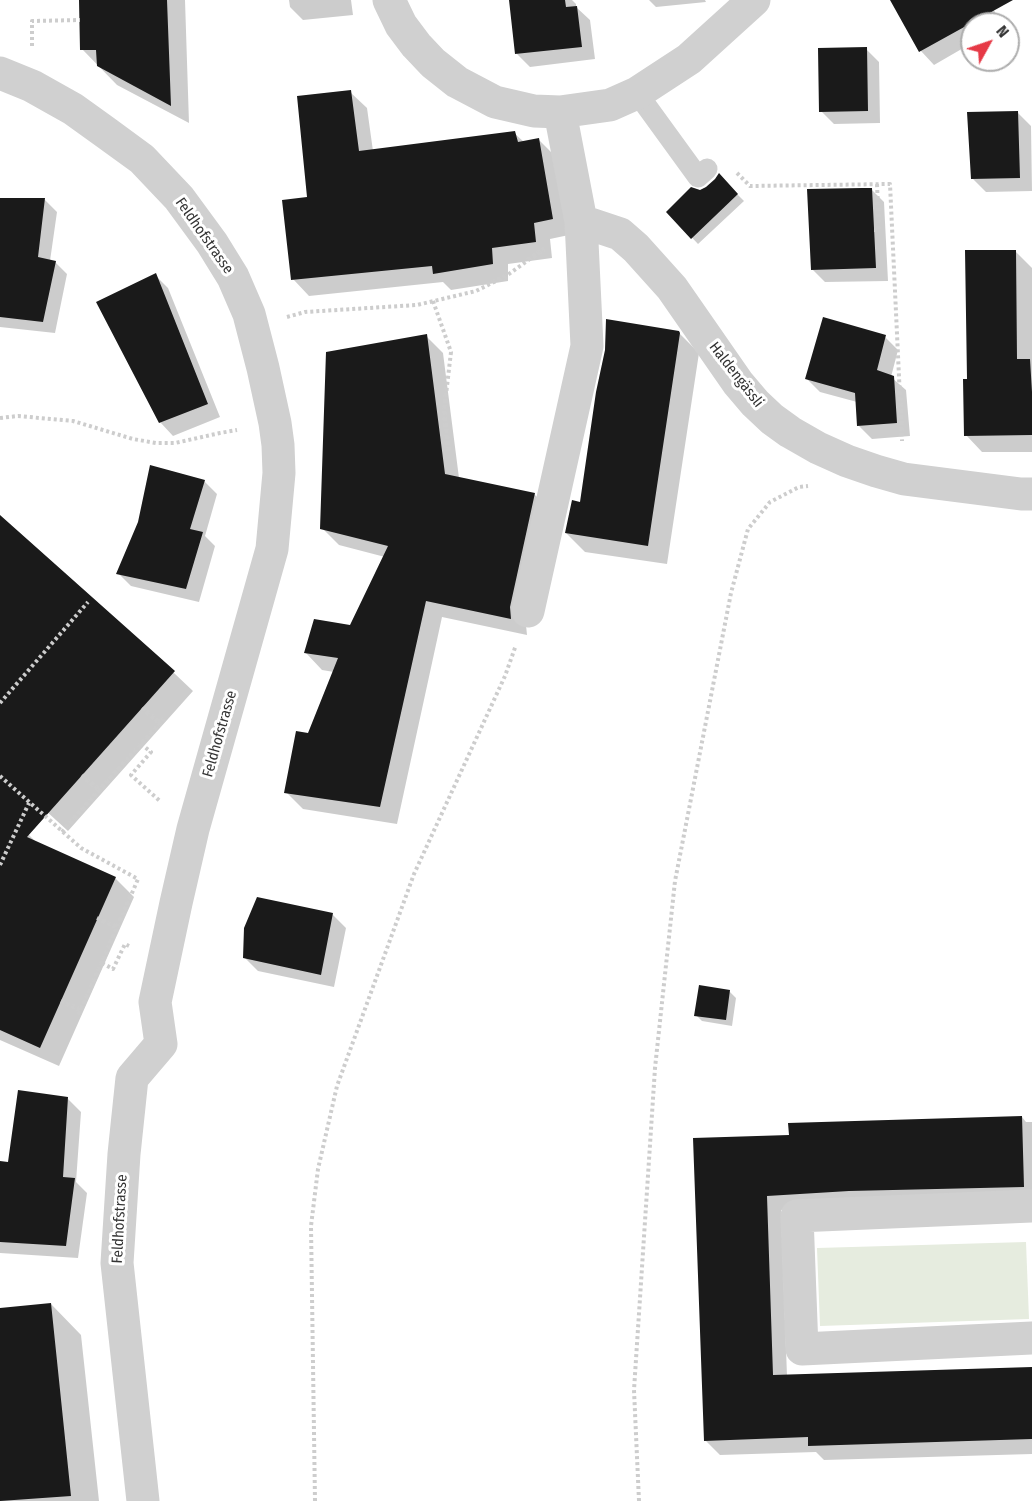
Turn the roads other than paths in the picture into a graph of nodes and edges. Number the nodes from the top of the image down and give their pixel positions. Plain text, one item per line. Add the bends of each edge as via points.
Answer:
1 (389, 0) edge
2 (754, 0) edge
3 (0, 74) edge
4 (637, 93) junction
5 (560, 112) junction
6 (707, 169) dead end
7 (581, 220) junction
8 (1032, 494) edge
9 (528, 611) road end
10 (1032, 1206) edge
11 (1032, 1338) edge
12 (143, 1501) edge

1 - 5 street via 416,45 457,82 495,102
2 - 4 street via 689,59
3 - 12 street, Feldhofstrasse via 33,86 72,109 142,159 179,198 234,277 249,314 278,445 272,549 176,903 155,1002 161,1044 132,1078 117,1263
4 - 5 street via 610,105
4 - 6 lane via 698,177
5 - 7 street
7 - 8 street, Haldengässli via 620,234 649,261 738,383 790,432 827,453 904,479
7 - 9 street via 587,346
10 - 11 street via 796,1216 802,1349

